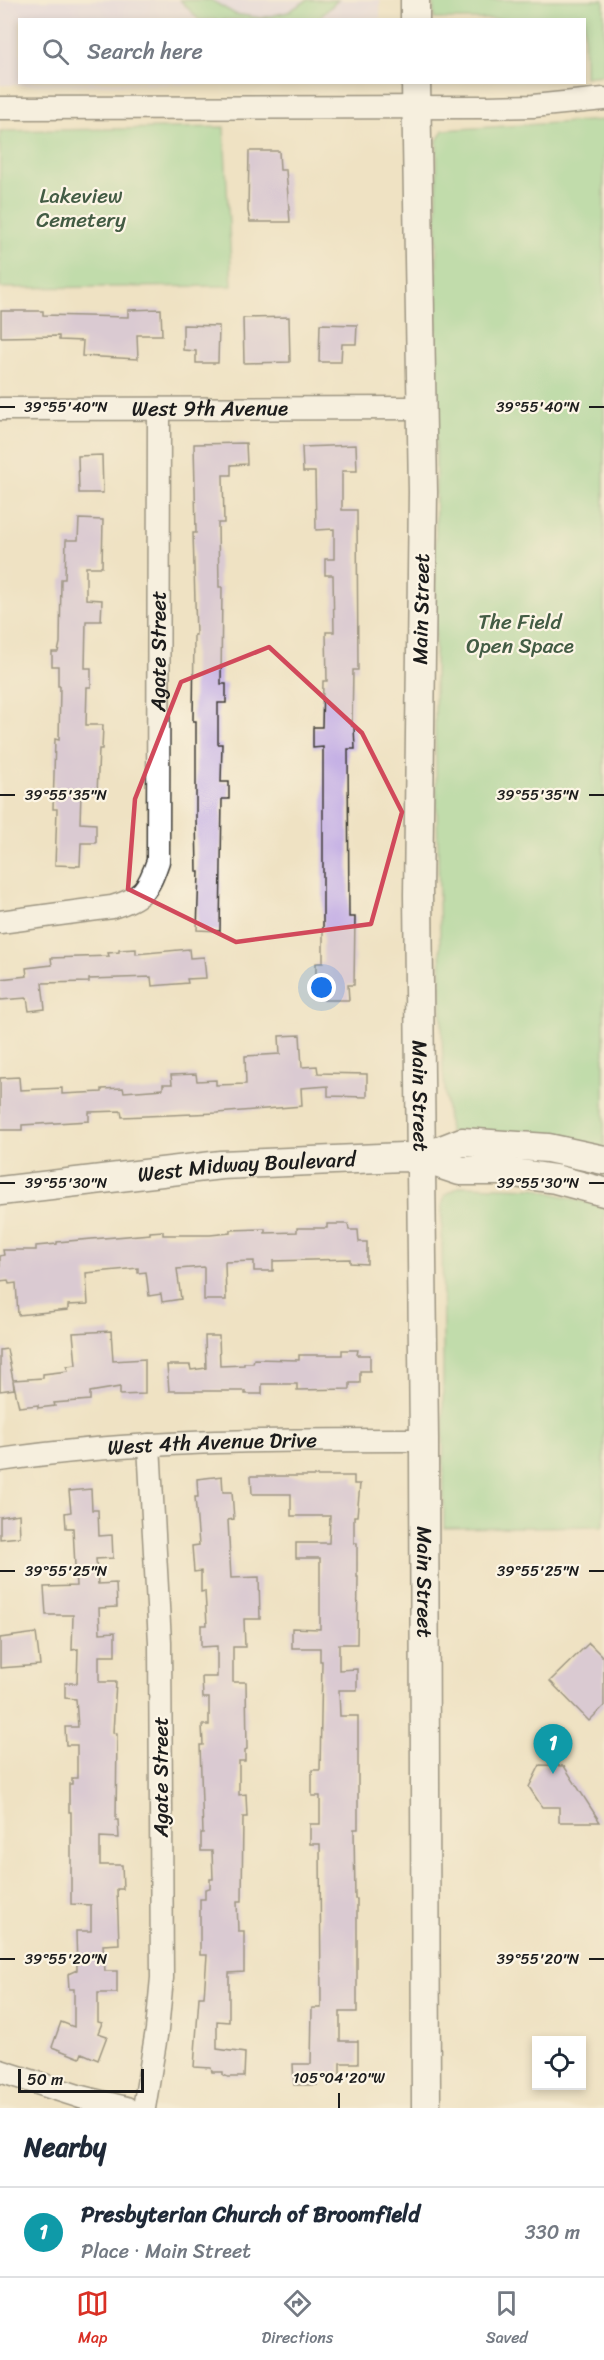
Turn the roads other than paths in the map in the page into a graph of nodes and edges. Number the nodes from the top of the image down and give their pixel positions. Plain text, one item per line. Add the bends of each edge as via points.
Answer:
1 (415, 0) edge
2 (415, 18) edge
3 (416, 95) edge
4 (604, 99) edge
5 (0, 108) edge
6 (421, 408) junction
7 (0, 409) edge
8 (159, 409) junction
9 (0, 922) edge
10 (421, 1158) junction
11 (604, 1160) edge
12 (0, 1191) edge
13 (604, 1192) edge
14 (424, 1440) junction
15 (150, 1445) junction
16 (0, 1460) edge
17 (0, 2072) edge
18 (126, 2108) edge
19 (144, 2108) edge
20 (426, 2108) edge

1 - 2 main road
3 - 4 street via 533,106
3 - 5 street
3 - 6 main road, Main Street
6 - 8 street, West 9th Avenue
6 - 10 main road, Main Street
7 - 8 street, West 9th Avenue
8 - 9 street, Agate Street via 158,861 145,892 128,903
10 - 11 main road via 462,1142 548,1148
10 - 12 main road, West Midway Boulevard via 221,1165
10 - 13 main road via 460,1171 526,1174
10 - 14 main road, Main Street
14 - 15 street, West 4th Avenue Drive
14 - 20 main road, Main Street
15 - 16 street, West 4th Avenue Drive
15 - 19 street, Agate Street via 160,1642 162,1978 158,2030
17 - 18 street

